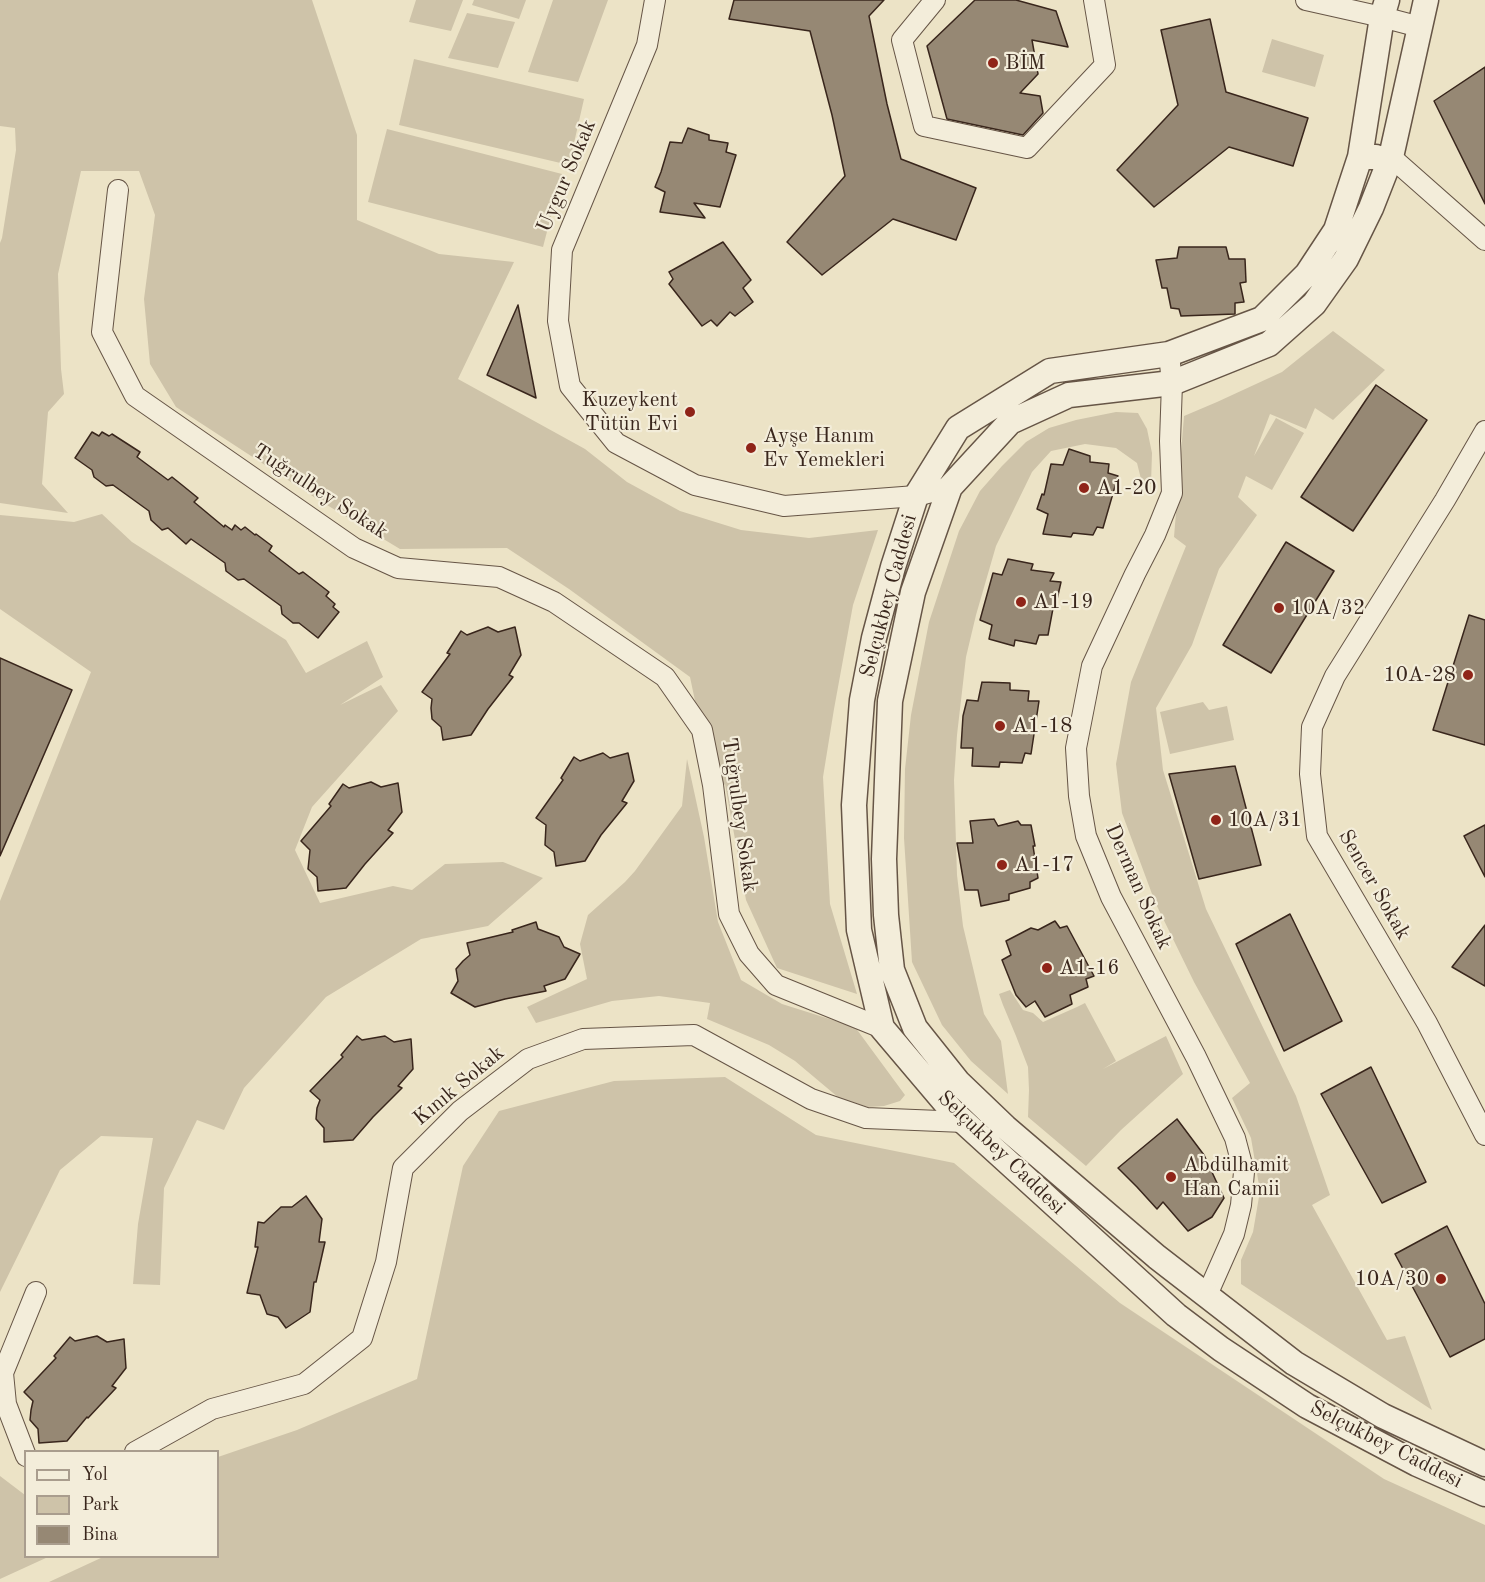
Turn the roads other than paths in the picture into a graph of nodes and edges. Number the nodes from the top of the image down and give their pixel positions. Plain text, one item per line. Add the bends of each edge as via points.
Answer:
1 (655, 0) edge
2 (935, 0) edge
3 (1094, 0) edge
4 (1306, 0) edge
5 (1426, 0) edge
6 (1385, 8) edge
7 (1420, 27) junction
8 (1359, 157) junction
9 (1390, 157) junction
10 (118, 190) dead end
11 (1485, 240) edge
12 (1169, 354) junction
13 (1172, 383) junction
14 (1485, 431) edge
15 (950, 487) junction
16 (916, 496) junction
17 (882, 1028) junction
18 (964, 1122) junction
19 (1005, 1127) junction
20 (1485, 1135) edge
21 (989, 1146) junction
22 (36, 1292) dead end
23 (1207, 1295) junction
24 (139, 1450) edge
25 (24, 1451) edge
26 (1485, 1464) edge
27 (1485, 1494) edge

1 - 16 street, Uygur Sokak via 647,45 562,250 558,321 570,386 616,443 695,485 784,506
2 - 3 street via 902,40 924,126 1027,148 1105,65
4 - 6 street
5 - 7 street, Selçukbey Caddesi
6 - 7 street
6 - 8 street, Selçukbey Caddesi
7 - 9 street, Selçukbey Caddesi
8 - 9 street
8 - 12 street, Selçukbey Caddesi via 1336,230 1307,274 1262,319
9 - 11 street
9 - 13 street, Selçukbey Caddesi via 1346,259 1314,304 1269,344
10 - 17 street, Tuğrulbey Sokak via 102,332 135,396 354,548 398,568 499,577 554,603 665,677 702,730 729,914 749,954 776,985
12 - 13 street, Derman Sokak
12 - 16 street, Selçukbey Caddesi via 1050,371 958,428
13 - 15 street, Selçukbey Caddesi via 1069,395 1010,422
13 - 23 street, Derman Sokak via 1172,493 1092,666 1076,748 1086,836 1112,897 1235,1138 1244,1172 1234,1234
14 - 20 street, Sencer Sokak via 1335,676 1312,727 1310,774 1317,836 1427,1023
15 - 16 street, Uygur Sokak
15 - 19 street, Selçukbey Caddesi via 913,592 890,701 884,859 886,915 892,970 915,1028 958,1082
16 - 17 street, Selçukbey Caddesi via 874,638 862,700 854,805 859,930
17 - 18 street, Selçukbey Caddesi
18 - 21 street, Selçukbey Caddesi
18 - 24 street, Kınık Sokak via 866,1118 811,1099 694,1035 583,1039 528,1059 460,1111 403,1168 386,1262 362,1338 304,1384 212,1409
19 - 21 street
19 - 23 street, Selçukbey Caddesi
21 - 27 street, Selçukbey Caddesi via 1176,1315 1221,1349 1307,1406 1417,1464
22 - 25 street via 3,1373 6,1404
23 - 26 street, Selçukbey Caddesi via 1294,1363 1383,1416

